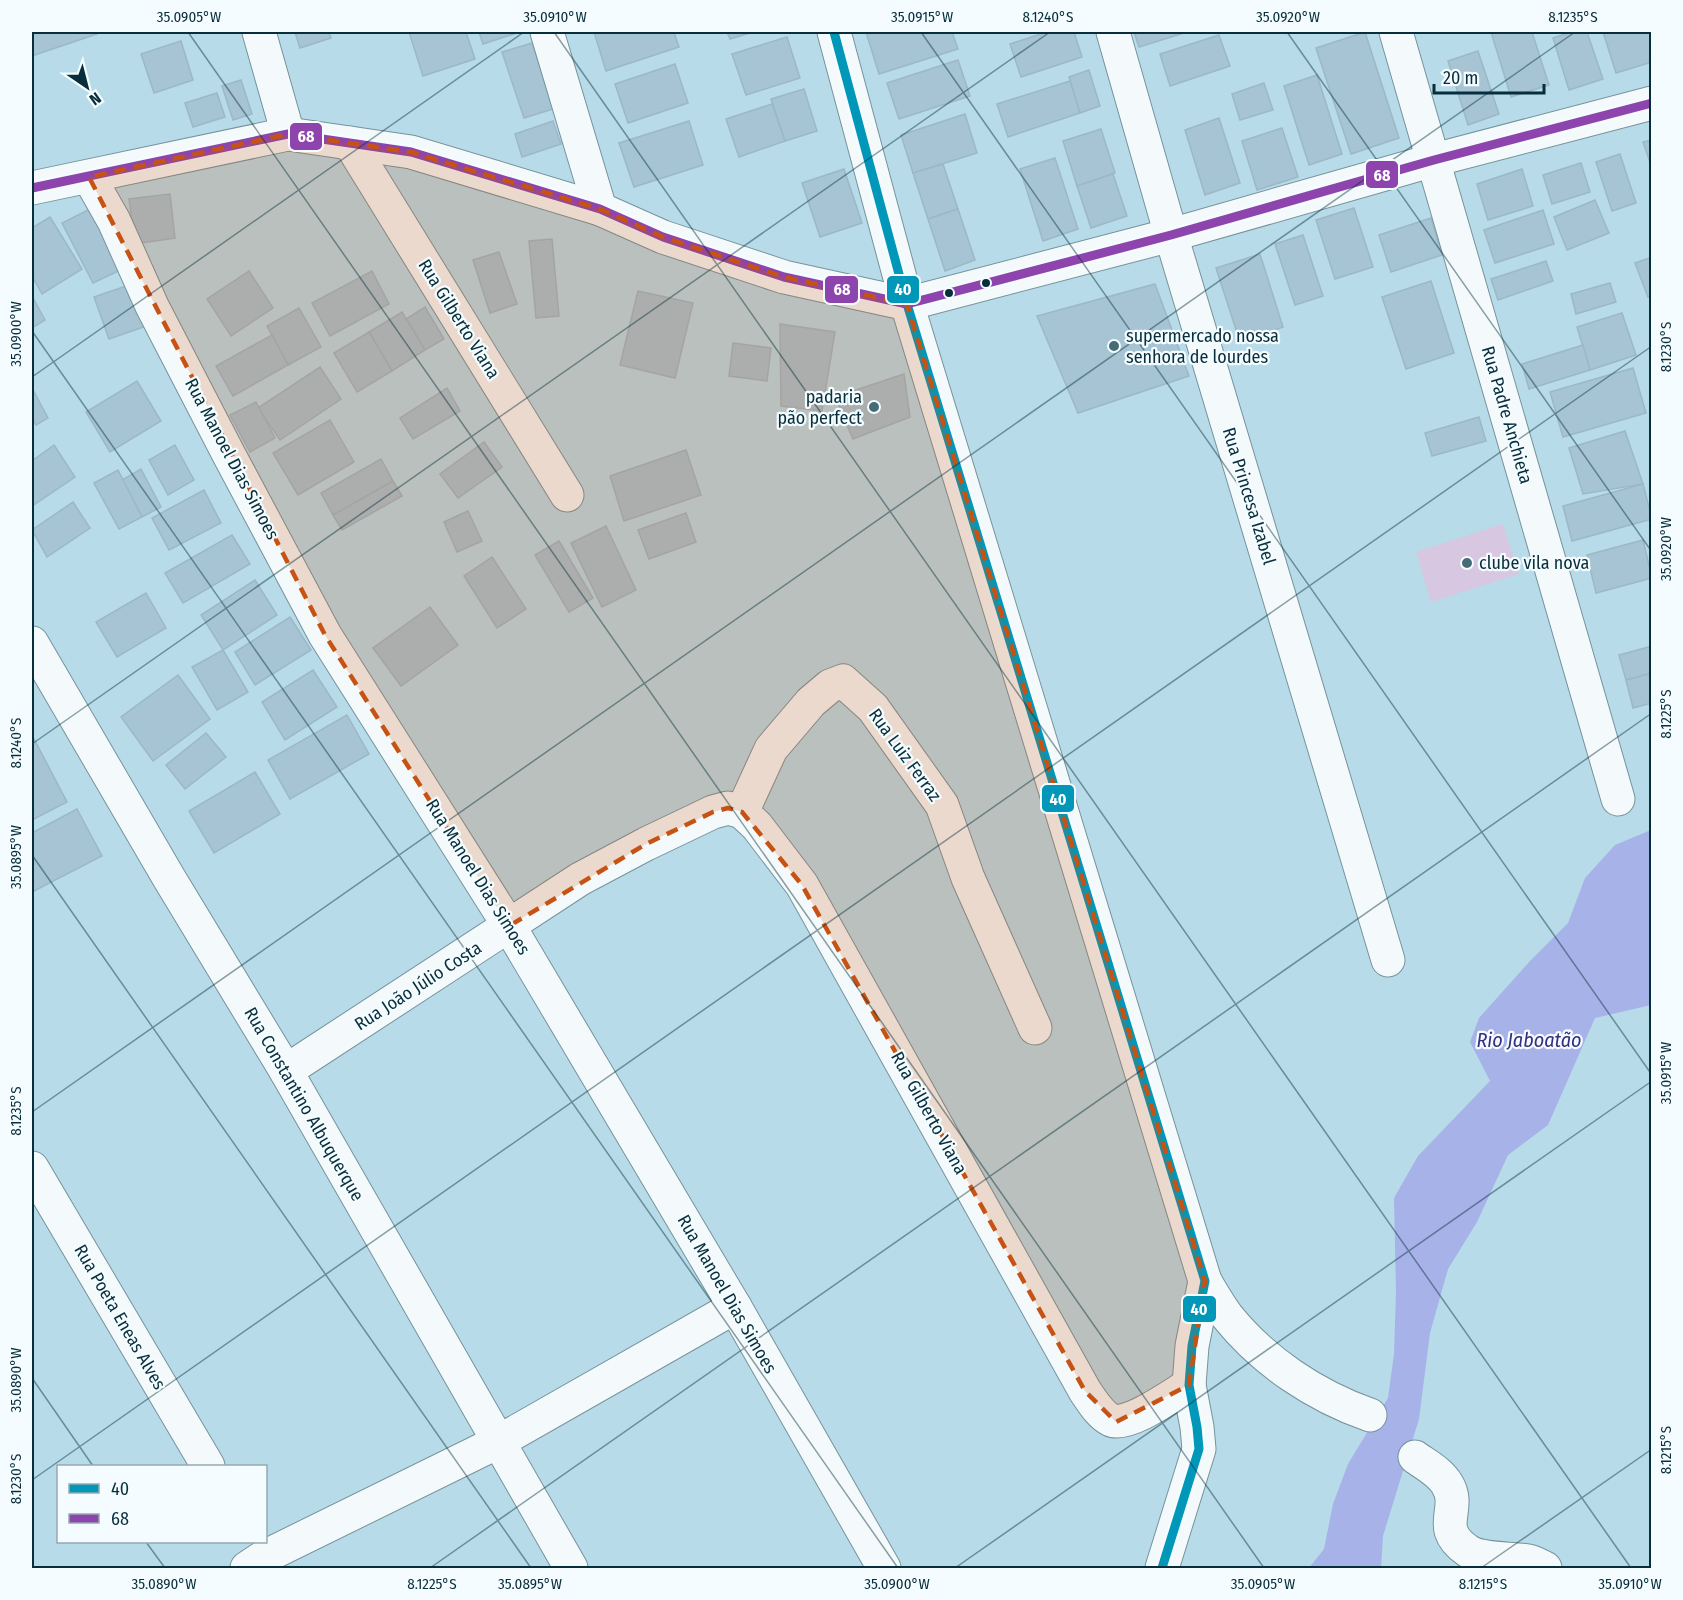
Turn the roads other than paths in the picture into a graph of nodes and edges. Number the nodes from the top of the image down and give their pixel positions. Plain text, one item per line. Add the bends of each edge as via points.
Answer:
1 (259, 32) edge
2 (547, 32) edge
3 (834, 32) edge
4 (1113, 32) edge
5 (1396, 32) edge
6 (1652, 103) edge
7 (288, 134) junction
8 (350, 143) junction
9 (1434, 160) junction
10 (89, 177) junction
11 (32, 188) edge
12 (600, 209) junction
13 (1170, 235) junction
14 (907, 304) junction
15 (567, 495) dead end
16 (32, 643) edge
17 (1618, 799) dead end
18 (742, 812) junction
19 (509, 926) junction
20 (1388, 960) dead end
21 (1035, 1028) dead end
22 (286, 1071) junction
23 (32, 1168) edge
24 (1205, 1281) junction
25 (735, 1307) junction
26 (1189, 1385) junction
27 (1370, 1414) dead end
28 (498, 1442) junction
29 (1415, 1457) dead end
30 (207, 1465) edge
31 (257, 1559) edge
32 (571, 1569) edge
33 (884, 1569) edge
34 (1162, 1569) edge
35 (1545, 1569) edge

1 - 7 street
2 - 12 street
3 - 14 street
4 - 13 street, Rua Princesa Izabel
5 - 9 street, Rua Padre Anchieta
6 - 9 street
7 - 8 street
7 - 10 street
8 - 12 street via 411,152
8 - 15 street, Rua Gilberto Viana
9 - 13 street
9 - 17 street, Rua Padre Anchieta
10 - 11 street
10 - 19 street, Rua Manoel Dias Simoes via 325,635
12 - 14 street via 663,237 784,277
13 - 14 street
13 - 20 street, Rua Princesa Izabel
14 - 24 street
16 - 22 street, Rua Constantino Albuquerque
18 - 19 street, Rua João Júlio Costa via 728,808 713,812 655,839 580,879
18 - 21 street, Rua Luiz Ferraz via 771,749 812,702 830,686 843,681 873,708 942,805 968,878
18 - 26 street, Rua Gilberto Viana via 758,826 802,885 1085,1392 1109,1420 1116,1422 1142,1413
19 - 22 street, Rua João Júlio Costa
19 - 25 street, Rua Manoel Dias Simoes
22 - 28 street, Rua Constantino Albuquerque
23 - 30 street, Rua Poeta Eneas Alves
24 - 26 street
24 - 27 street via 1227,1316 1275,1364 1329,1398
25 - 28 street
25 - 33 street, Rua Manoel Dias Simoes
26 - 34 street via 1199,1449
28 - 31 street
28 - 32 street, Rua Constantino Albuquerque
29 - 35 street via 1448,1485 1451,1534 1470,1552 1529,1561

